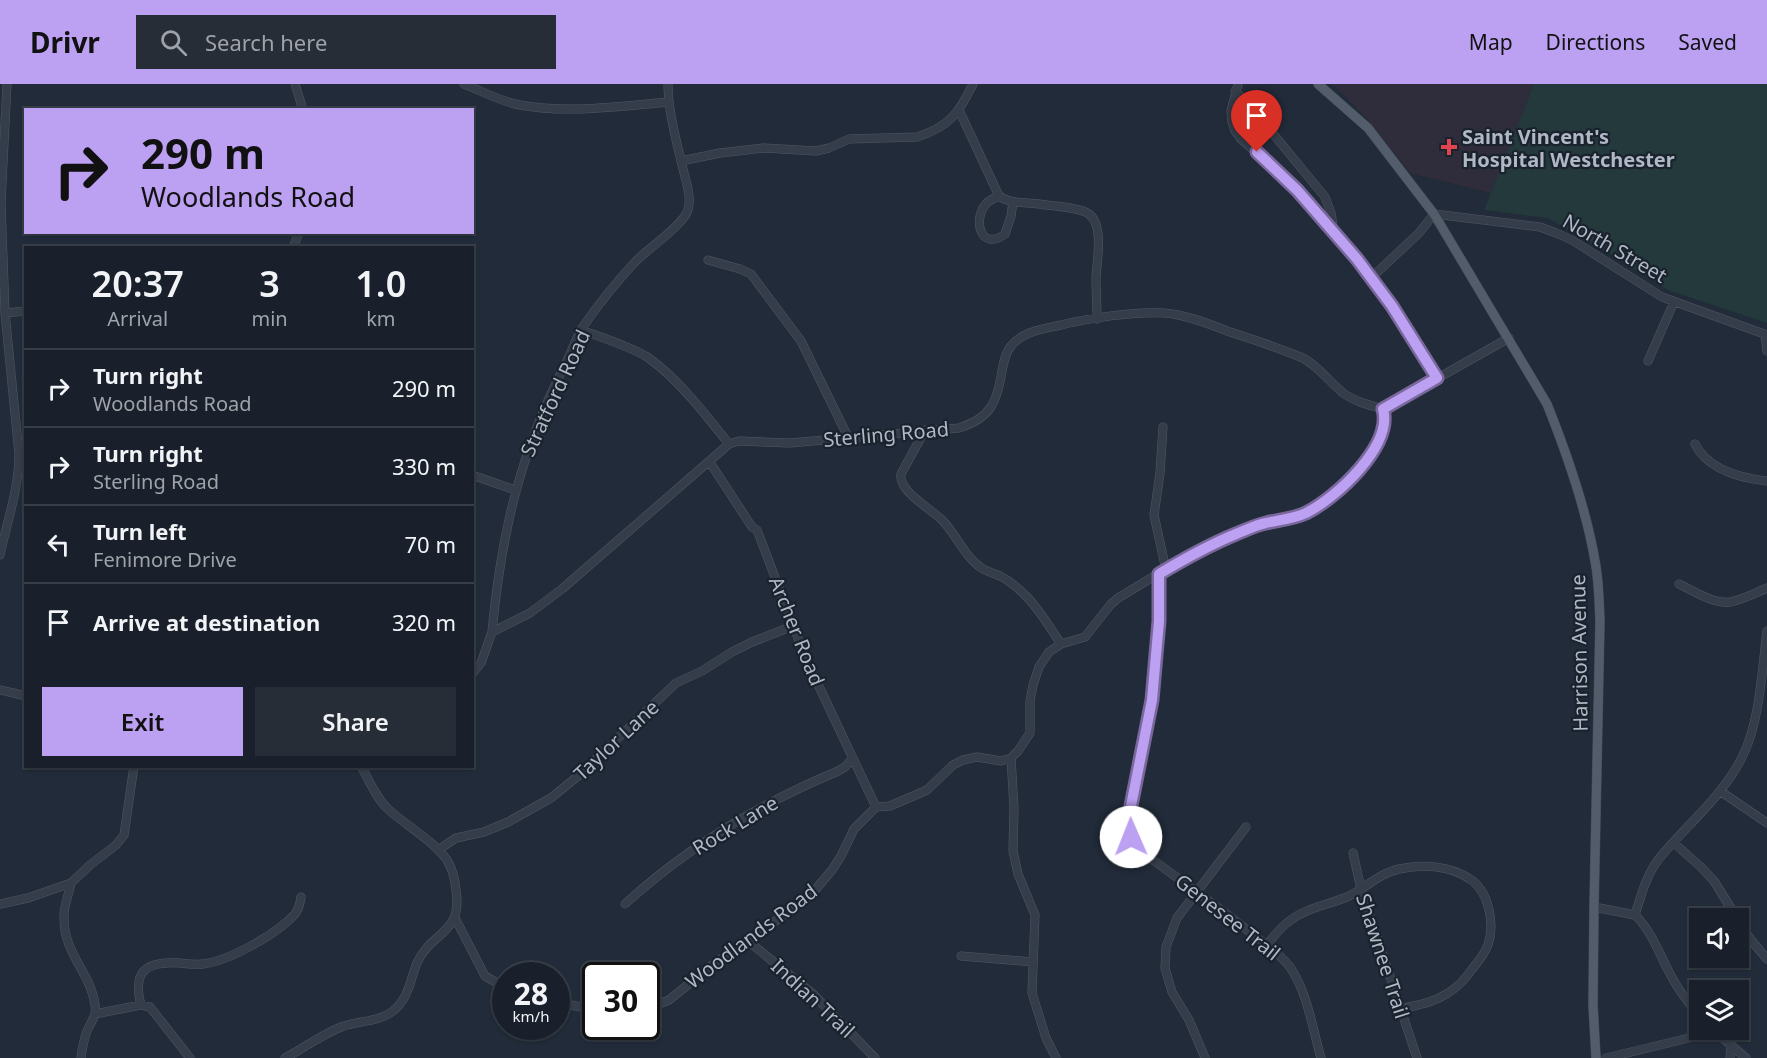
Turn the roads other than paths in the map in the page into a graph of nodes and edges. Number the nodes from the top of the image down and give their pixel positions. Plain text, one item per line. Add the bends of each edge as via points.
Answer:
1 (7, 84) edge
2 (296, 84) edge
3 (464, 84) edge
4 (668, 84) edge
5 (973, 84) edge
6 (1318, 84) edge
7 (1237, 88) edge
8 (669, 102) junction
9 (302, 108) edge
10 (959, 110) junction
11 (681, 161) junction
12 (999, 196) junction
13 (1013, 202) junction
14 (1434, 214) junction
15 (1334, 232) junction
16 (708, 260) dead end
17 (1371, 278) junction
18 (1674, 302) junction
19 (24, 311) edge
20 (5, 313) junction
21 (1097, 319) junction
22 (581, 330) junction
23 (1766, 335) edge
24 (1509, 338) junction
25 (1767, 351) edge
26 (1648, 361) dead end
27 (1437, 378) junction
28 (1383, 409) junction
29 (1163, 426) dead end
30 (925, 430) junction
31 (848, 437) junction
32 (729, 444) junction
33 (1695, 444) dead end
34 (709, 461) junction
35 (474, 476) edge
36 (1767, 481) edge
37 (515, 490) junction
38 (1, 550) edge
39 (1162, 572) junction
40 (1679, 584) dead end
41 (1767, 588) edge
42 (793, 626) junction
43 (1767, 631) edge
44 (492, 632) junction
45 (1061, 644) junction
46 (1766, 647) edge
47 (474, 672) edge
48 (1763, 682) edge
49 (0, 690) edge
50 (24, 696) edge
51 (1011, 758) junction
52 (852, 759) junction
53 (134, 768) edge
54 (362, 768) edge
55 (1720, 791) junction
56 (876, 807) junction
57 (1767, 823) edge
58 (1246, 827) dead end
59 (1674, 843) junction
60 (438, 850) junction
61 (1353, 854) dead end
62 (71, 882) junction
63 (1361, 890) junction
64 (1196, 892) junction
65 (301, 897) dead end
66 (625, 903) dead end
67 (0, 904) edge
68 (1594, 907) junction
69 (1731, 908) edge
70 (1635, 915) junction
71 (455, 918) junction
72 (1749, 937) edge
73 (748, 941) junction
74 (1266, 945) junction
75 (962, 956) dead end
76 (1767, 959) edge
77 (1033, 962) junction
78 (492, 980) edge
79 (1689, 1001) edge
80 (660, 1004) edge
81 (141, 1005) junction
82 (1400, 1009) junction
83 (95, 1014) junction
84 (1689, 1038) edge
85 (1724, 1040) edge
86 (1731, 1046) junction
87 (81, 1058) edge
88 (190, 1058) edge
89 (285, 1058) edge
90 (875, 1058) edge
91 (1056, 1058) edge
92 (1205, 1058) edge
93 (1321, 1058) edge
94 (1417, 1058) edge
95 (1596, 1058) edge
96 (1606, 1058) edge
97 (1730, 1058) edge
98 (1746, 1058) edge

1 - 20 street via 1,202
2 - 9 street
3 - 8 street via 518,105 539,107 582,109
4 - 8 street, Stratford Road
5 - 10 street
6 - 14 main road via 1368,128
7 - 15 street via 1325,197
7 - 15 street via 1232,111 1235,131
8 - 11 street, Stratford Road
10 - 11 street via 950,121 917,137 849,139 816,151 764,148
10 - 12 street
11 - 22 street, Stratford Road via 688,211 637,260
12 - 13 street
12 - 13 street via 983,209 980,219 984,237 996,239 1005,234
13 - 21 street via 1077,210 1094,219 1099,246
14 - 17 street
14 - 18 street, North Street via 1540,227 1572,240
14 - 24 main road, Harrison Avenue
15 - 17 street
16 - 31 street via 751,274 801,341
17 - 27 street
18 - 23 street, North Street
18 - 26 street
19 - 20 street
20 - 38 street via 19,470
21 - 28 street, Sterling Road via 1166,313 1201,321 1304,358 1345,394
21 - 30 street, Sterling Road via 1034,331 1019,339 1007,352 998,395 987,412 959,428
22 - 32 street via 650,359
22 - 37 street, Stratford Road via 549,397
23 - 25 street
24 - 27 street
24 - 68 main road, Harrison Avenue via 1547,404 1559,434 1595,562 1600,621
27 - 28 street
28 - 39 street via 1384,427 1374,449 1332,497 1305,513 1265,523 1204,548
29 - 39 street via 1154,515
30 - 31 street, Sterling Road
30 - 45 street via 901,474 902,484 943,521 984,570 1015,585 1028,597
31 - 32 street, Sterling Road
32 - 34 street
33 - 36 street via 1722,469
34 - 42 street, Archer Road via 757,530
34 - 44 street via 562,590 530,614
35 - 37 street
37 - 44 street, Stratford Road via 496,582
39 - 45 street via 1111,604 1085,637
39 - 64 street, Genesee Trail via 1152,700 1128,827 1142,852
40 - 41 street via 1722,602
42 - 52 street, Archer Road
42 - 60 street, Taylor Lane via 752,642 676,683 551,798 508,822 456,838
43 - 46 street
44 - 47 street
45 - 51 street via 1049,652 1039,667 1030,701 1030,733
46 - 48 street
48 - 55 street via 1745,752
49 - 50 street
51 - 56 street via 963,760 927,790 890,806
51 - 77 street via 1013,851 1035,915
52 - 56 street, Archer Road
52 - 66 street, Rock Lane via 845,767 765,804 709,838
53 - 62 street via 124,835
54 - 60 street via 386,807
55 - 57 street
55 - 59 street
56 - 73 street, Woodlands Road via 854,829 836,863 810,896
58 - 64 street
59 - 69 street via 1702,868
59 - 70 street via 1657,862 1644,886
60 - 71 street via 455,882
61 - 63 street, Shawnee Trail
62 - 67 street
62 - 83 street via 64,910 65,929 69,948 89,984
63 - 74 street via 1300,914
63 - 82 street, Shawnee Trail
63 - 82 street via 1397,869 1438,867 1464,875 1477,885 1486,901 1491,930 1482,958 1461,984 1448,993 1428,1003
64 - 74 street, Genesee Trail
64 - 92 street via 1172,927 1165,968 1172,992
65 - 81 street via 296,913 231,956 202,964 159,964 144,971 137,989
68 - 70 street
68 - 95 main road, Harrison Avenue
70 - 79 street
71 - 78 street via 485,976
71 - 89 street via 424,952 408,992 393,1010 377,1019 332,1030
72 - 76 street
73 - 80 street, Woodlands Road
73 - 90 street, Indian Trail via 813,994
74 - 93 street, Genesee Trail via 1281,957 1299,984
75 - 77 street
77 - 91 street via 1032,993
81 - 83 street
81 - 88 street via 156,1013
82 - 94 street, Shawnee Trail
83 - 87 street
84 - 96 street
85 - 86 street
86 - 97 street
86 - 98 street

